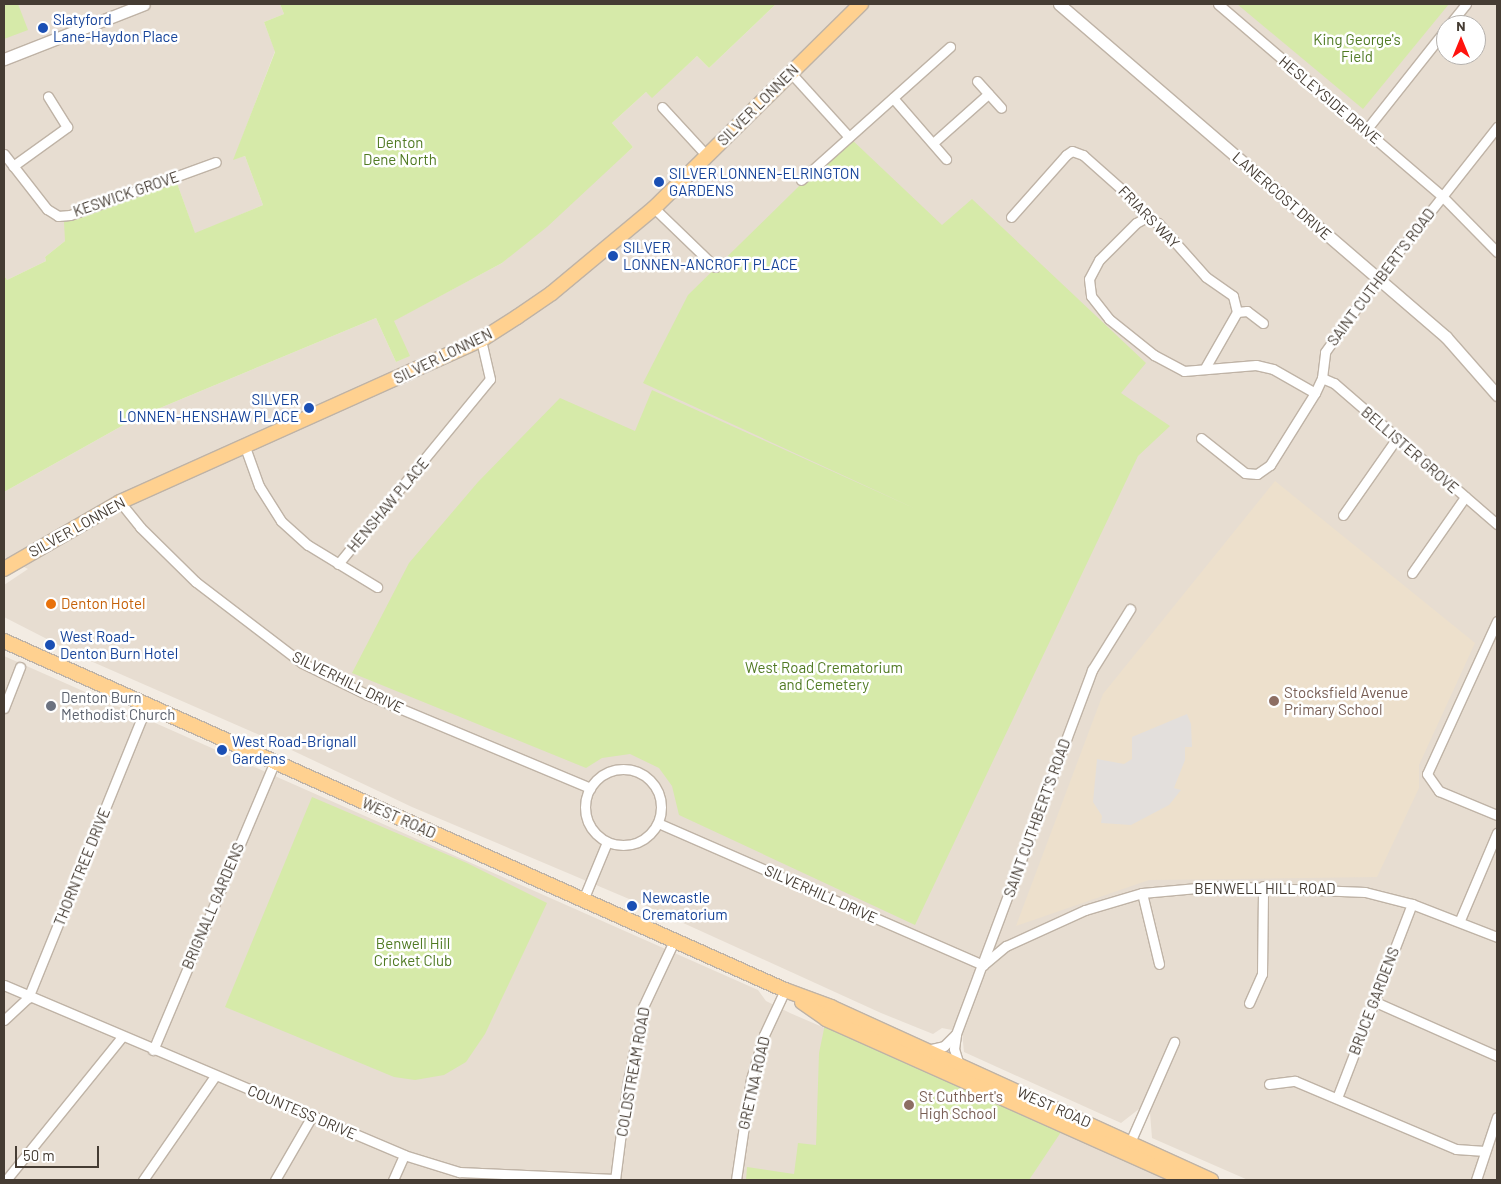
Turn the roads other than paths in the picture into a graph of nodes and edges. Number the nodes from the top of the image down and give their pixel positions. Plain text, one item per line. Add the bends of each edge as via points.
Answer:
1 (141, 4) edge
2 (861, 4) edge
3 (1060, 4) edge
4 (1218, 4) edge
5 (1466, 4) edge
6 (1457, 15) edge
7 (1436, 42) edge
8 (950, 47) dead end
9 (4, 59) edge
10 (792, 73) junction
11 (977, 81) dead end
12 (988, 94) junction
13 (48, 96) dead end
14 (892, 98) junction
15 (662, 107) dead end
16 (1001, 108) dead end
17 (1497, 127) edge
18 (1366, 130) junction
19 (849, 137) junction
20 (933, 143) junction
21 (4, 154) edge
22 (707, 156) junction
23 (946, 159) dead end
24 (216, 162) dead end
25 (13, 166) junction
26 (801, 180) dead end
27 (1442, 196) junction
28 (654, 208) junction
29 (1011, 217) dead end
30 (1145, 218) junction
31 (1497, 252) edge
32 (714, 267) dead end
33 (1378, 279) junction
34 (1237, 312) junction
35 (1263, 323) dead end
36 (481, 340) junction
37 (1205, 368) junction
38 (1322, 378) junction
39 (1315, 393) junction
40 (1497, 395) edge
41 (1201, 438) dead end
42 (1397, 438) junction
43 (245, 447) junction
44 (1465, 497) junction
45 (120, 502) junction
46 (1343, 515) dead end
47 (1497, 524) edge
48 (338, 564) junction
49 (4, 569) edge
50 (1412, 573) dead end
51 (377, 587) dead end
52 (1130, 609) dead end
53 (1497, 621) edge
54 (7, 640) edge
55 (20, 667) dead end
56 (148, 705) junction
57 (4, 708) edge
58 (274, 763) junction
59 (590, 788) junction
60 (1497, 814) edge
61 (658, 822) junction
62 (1497, 833) edge
63 (607, 842) junction
64 (1263, 886) junction
65 (1142, 893) junction
66 (583, 900) junction
67 (1412, 904) junction
68 (1460, 920) junction
69 (1497, 937) edge
70 (674, 941) junction
71 (1159, 964) dead end
72 (983, 965) junction
73 (4, 985) edge
74 (785, 990) junction
75 (28, 998) junction
76 (1372, 1001) junction
77 (1249, 1003) dead end
78 (4, 1020) edge
79 (956, 1034) junction
80 (122, 1037) junction
81 (1174, 1042) dead end
82 (153, 1050) junction
83 (926, 1050) junction
84 (1497, 1056) edge
85 (959, 1065) junction
86 (215, 1076) junction
87 (1269, 1084) dead end
88 (1337, 1098) junction
89 (312, 1116) junction
90 (1497, 1117) edge
91 (1127, 1148) junction
92 (1485, 1151) junction
93 (404, 1155) junction
94 (507, 1177) edge
95 (615, 1179) edge
96 (6, 1180) edge
97 (143, 1180) edge
98 (275, 1180) edge
99 (393, 1180) edge
100 (736, 1180) edge
101 (1186, 1180) edge
102 (1211, 1180) edge
103 (1476, 1180) edge

1 - 9 street
2 - 10 main road, SILVER LONNEN
3 - 33 street, LANERCOST DRIVE
4 - 18 street, HESLEYSIDE DRIVE
5 - 6 street
7 - 18 street
8 - 14 street
10 - 19 street
10 - 22 main road, SILVER LONNEN
11 - 12 street
12 - 16 street
12 - 20 street
13 - 25 street via 68,127
14 - 19 street
14 - 20 street
15 - 22 street
17 - 27 street, SAINT CUTHBERT'S ROAD
18 - 27 street, HESLEYSIDE DRIVE
19 - 26 street
20 - 23 street
21 - 25 street, KESWICK GROVE
22 - 28 main road, SILVER LONNEN
24 - 25 street, KESWICK GROVE via 70,215 58,216 47,209
27 - 31 street, HESLEYSIDE DRIVE
27 - 33 street, SAINT CUTHBERT'S ROAD
28 - 32 street
28 - 36 main road, SILVER LONNEN via 552,293
29 - 30 street, FRIARS WAY via 1072,151 1083,155 1124,190
30 - 34 street, FRIARS WAY via 1158,223 1206,277 1233,296
30 - 37 street via 1099,260 1089,279 1090,296 1127,335 1154,355 1184,371
33 - 38 street, SAINT CUTHBERT'S ROAD via 1325,352
33 - 40 street, LANERCOST DRIVE via 1446,337
34 - 35 street via 1247,311
34 - 37 street
36 - 43 main road, SILVER LONNEN
36 - 48 street, HENSHAW PLACE via 490,379
37 - 39 street via 1256,365 1272,369
38 - 39 street, SAINT CUTHBERT'S ROAD
38 - 42 street, BELLISTER GROVE via 1334,384
39 - 41 street, SAINT CUTHBERT'S ROAD via 1270,465 1257,474 1245,473
42 - 44 street, BELLISTER GROVE
42 - 46 street
43 - 45 main road, SILVER LONNEN via 185,470
43 - 48 street, HENSHAW PLACE via 259,486 281,521 308,545
44 - 47 street, BELLISTER GROVE
44 - 50 street
45 - 49 main road, SILVER LONNEN
45 - 59 street, SILVERHILL DRIVE via 140,527 196,582 302,662 368,694
48 - 51 street
52 - 72 street, SAINT CUTHBERT'S ROAD via 1092,670
53 - 60 street via 1427,774 1439,791
54 - 56 main road, WEST ROAD
55 - 57 street
56 - 58 main road, WEST ROAD
56 - 75 street, THORNTREE DRIVE
58 - 66 main road, WEST ROAD
58 - 82 street, BRIGNALL GARDENS
59 - 61 street via 597,779 612,771 628,769 640,773 649,779 661,800
59 - 63 street via 585,800 589,825
61 - 63 street via 652,833 637,843 619,846
61 - 72 street, SILVERHILL DRIVE
62 - 68 street
63 - 66 street
64 - 65 street, BENWELL HILL ROAD via 1218,886
64 - 67 street, BENWELL HILL ROAD via 1364,892
64 - 77 street via 1262,974
65 - 71 street
65 - 72 street, BENWELL HILL ROAD via 1085,910 1038,929 1006,946
66 - 70 main road, WEST ROAD
67 - 68 street, BENWELL HILL ROAD
67 - 76 street, BRUCE GARDENS
68 - 69 street, BENWELL HILL ROAD
70 - 74 main road, WEST ROAD
70 - 95 street, COLDSTREAM ROAD via 643,1007 627,1085
72 - 79 street, SAINT CUTHBERT'S ROAD
73 - 75 street, COUNTESS DRIVE
74 - 83 main road, WEST ROAD
74 - 91 main road, WEST ROAD via 826,1019
74 - 100 street, GRETNA ROAD via 764,1036 751,1080
75 - 78 street, THORNTREE DRIVE
75 - 80 street, COUNTESS DRIVE
76 - 84 street
76 - 88 street, BRUCE GARDENS
79 - 83 street via 944,1046
79 - 85 street, SAINT CUTHBERT'S ROAD via 954,1049
80 - 82 street, COUNTESS DRIVE
80 - 96 street
81 - 91 street
82 - 86 street, COUNTESS DRIVE
83 - 85 main road, WEST ROAD
85 - 91 main road, WEST ROAD
86 - 89 street, COUNTESS DRIVE
86 - 97 street
87 - 88 street via 1295,1081
88 - 92 street via 1456,1149
89 - 93 street, COUNTESS DRIVE
89 - 98 street
90 - 92 street
91 - 101 main road, WEST ROAD
91 - 102 main road, WEST ROAD
92 - 103 street
93 - 94 street, COUNTESS DRIVE via 459,1172
93 - 99 street
94 - 95 street, COUNTESS DRIVE

